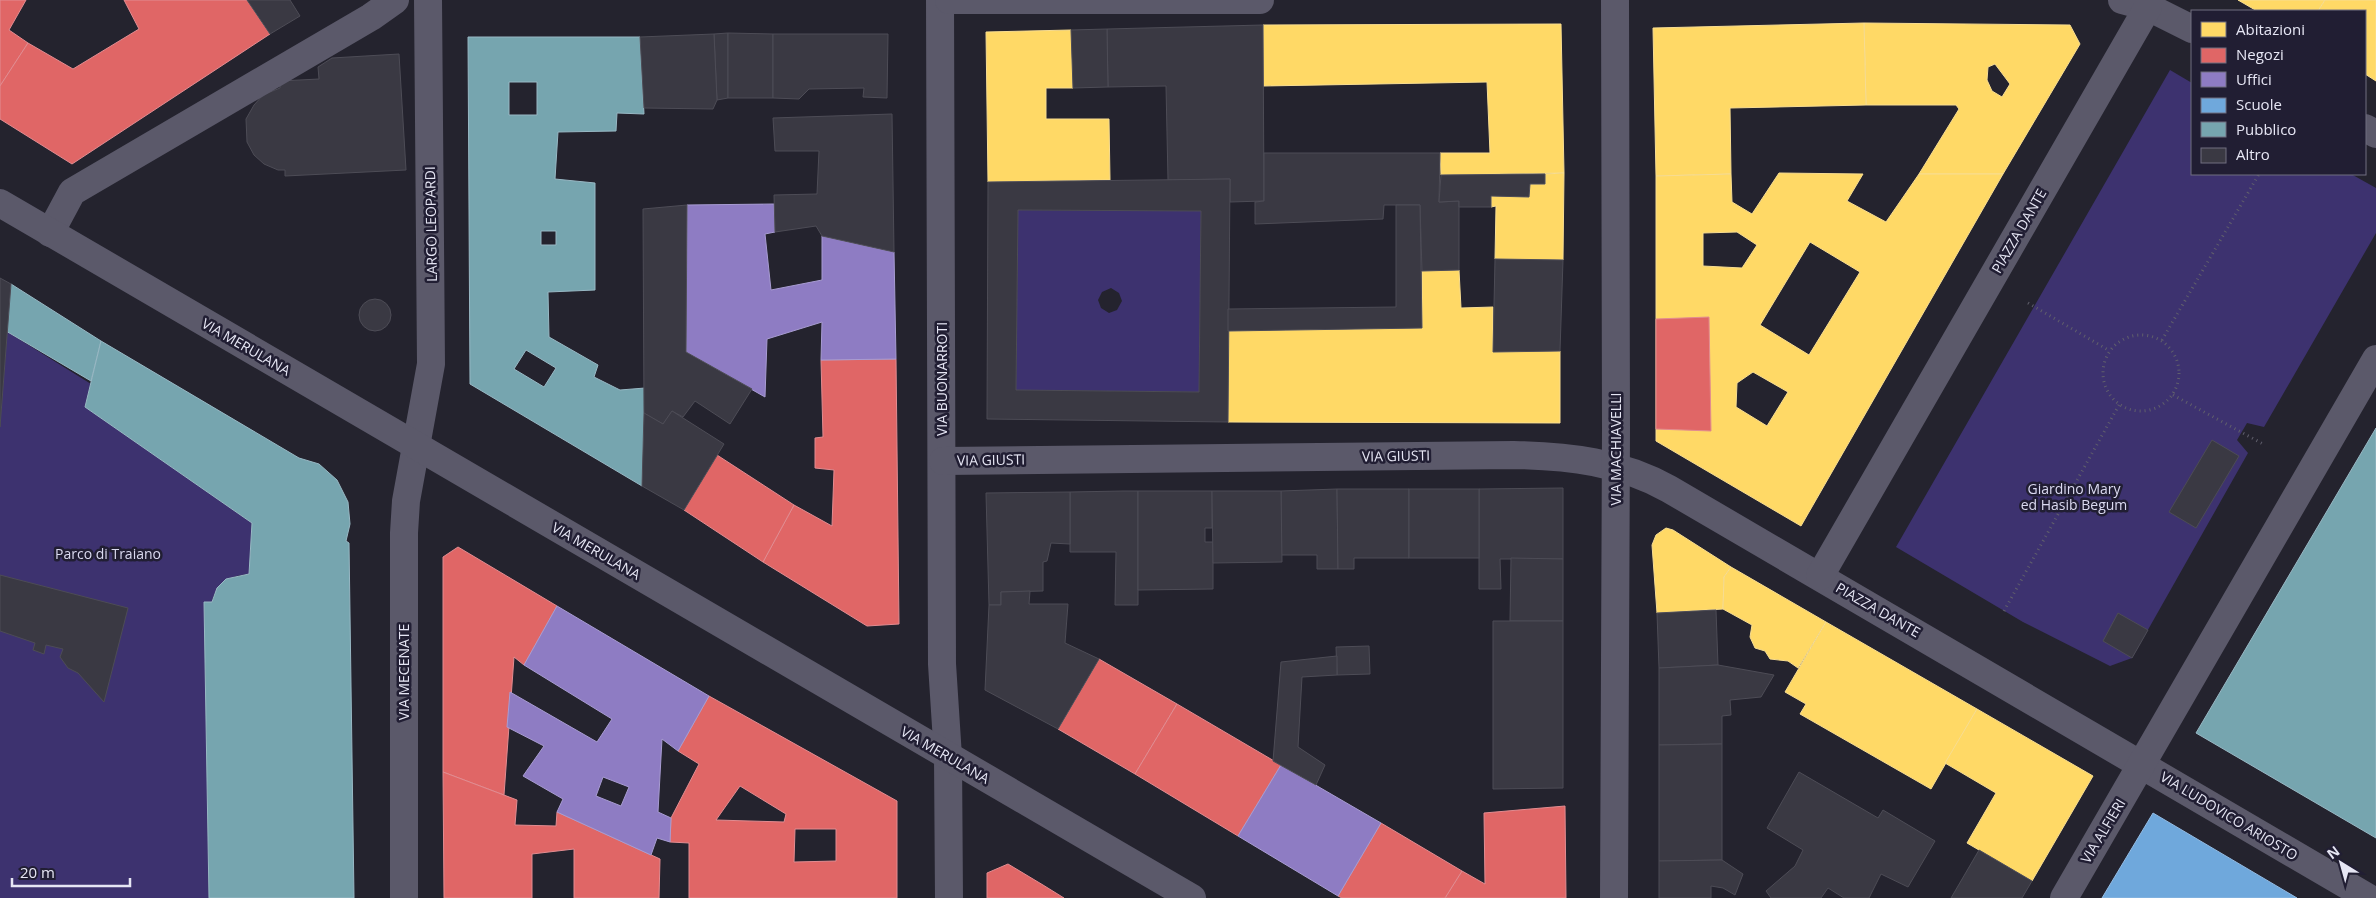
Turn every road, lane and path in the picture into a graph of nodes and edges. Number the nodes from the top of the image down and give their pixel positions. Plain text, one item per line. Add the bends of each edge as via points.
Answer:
1 (395, 0) edge
2 (428, 0) edge
3 (940, 0) edge
4 (948, 0) edge
5 (1260, 0) edge
6 (1615, 0) edge
7 (2122, 0) edge
8 (2148, 4) edge
9 (2191, 28) edge
10 (2258, 175) edge
11 (0, 204) edge
12 (50, 233) junction
13 (2028, 303) dead end
14 (2162, 340) junction
15 (2110, 351) junction
16 (2376, 359) edge
17 (2173, 395) junction
18 (2120, 405) junction
19 (2263, 444) dead end
20 (417, 446) junction
21 (943, 461) junction
22 (1615, 466) junction
23 (1820, 576) junction
24 (2004, 611) dead end
25 (948, 757) junction
26 (2142, 764) junction
27 (404, 898) edge
28 (949, 898) edge
29 (1192, 898) edge
30 (1614, 898) edge
31 (2064, 898) edge
32 (2369, 898) edge

1 - 12 street via 72,192
2 - 20 street, LARGO LEOPARDI via 432,364
3 - 21 street, VIA BUONARROTI
4 - 5 street
6 - 22 street, VIA MACHIAVELLI
7 - 8 street
8 - 9 street
8 - 23 street, PIAZZA DANTE
10 - 14 path
11 - 12 street, VIA MERULANA
12 - 20 street, VIA MERULANA
13 - 15 path
14 - 15 path via 2149,335 2134,335 2120,341
14 - 17 path via 2173,351 2179,366 2179,380
15 - 18 path via 2103,365 2103,380 2109,394
16 - 26 street
17 - 18 path via 2163,405 2149,411 2134,411
17 - 19 path
18 - 24 path
20 - 25 street, VIA MERULANA
20 - 27 street, VIA MECENATE via 406,501 404,533
21 - 22 street, VIA GIUSTI via 1514,455 1574,458
21 - 25 street, VIA BUONARROTI via 942,664
22 - 23 street, VIA GIUSTI via 1651,479
22 - 30 street, VIA MACHIAVELLI
23 - 26 street, PIAZZA DANTE
25 - 28 street, VIA BUONARROTI
25 - 29 street, VIA MERULANA
26 - 31 street, VIA ALFIERI
26 - 32 street, VIA LUDOVICO ARIOSTO

